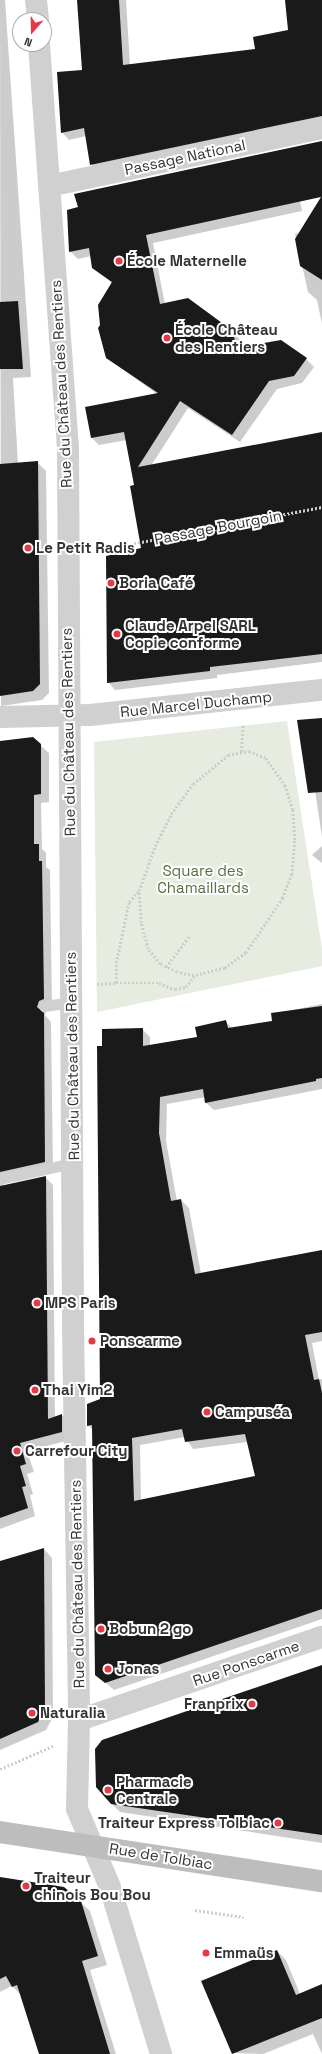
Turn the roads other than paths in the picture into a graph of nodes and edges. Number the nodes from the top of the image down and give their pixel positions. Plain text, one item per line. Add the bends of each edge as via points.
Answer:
1 (36, 0) edge
2 (37, 12) edge
3 (40, 52) edge
4 (322, 128) edge
5 (49, 186) junction
6 (322, 690) edge
7 (69, 716) junction
8 (0, 717) edge
9 (71, 1002) junction
10 (44, 1006) dead end
11 (73, 1164) junction
12 (0, 1179) edge
13 (322, 1637) edge
14 (78, 1728) junction
15 (0, 1832) edge
16 (94, 1846) junction
17 (322, 1880) edge
18 (161, 2054) edge

1 - 2 street
3 - 5 street, Rue du Château des Rentiers
4 - 5 street, Passage National
5 - 7 street, Rue du Château des Rentiers via 68,449 66,557
6 - 7 street, Rue Marcel Duchamp
7 - 8 street, Rue Marcel Duchamp
7 - 9 street, Rue du Château des Rentiers
9 - 10 lane
9 - 11 street, Rue du Château des Rentiers
11 - 12 lane
11 - 14 street, Rue du Château des Rentiers
13 - 14 street, Rue Ponscarme
14 - 16 street, Rue du Château des Rentiers via 77,1809
15 - 16 main road, Rue de Tolbiac
16 - 17 main road, Rue de Tolbiac
16 - 18 street, Rue du Château des Rentiers via 110,1887

